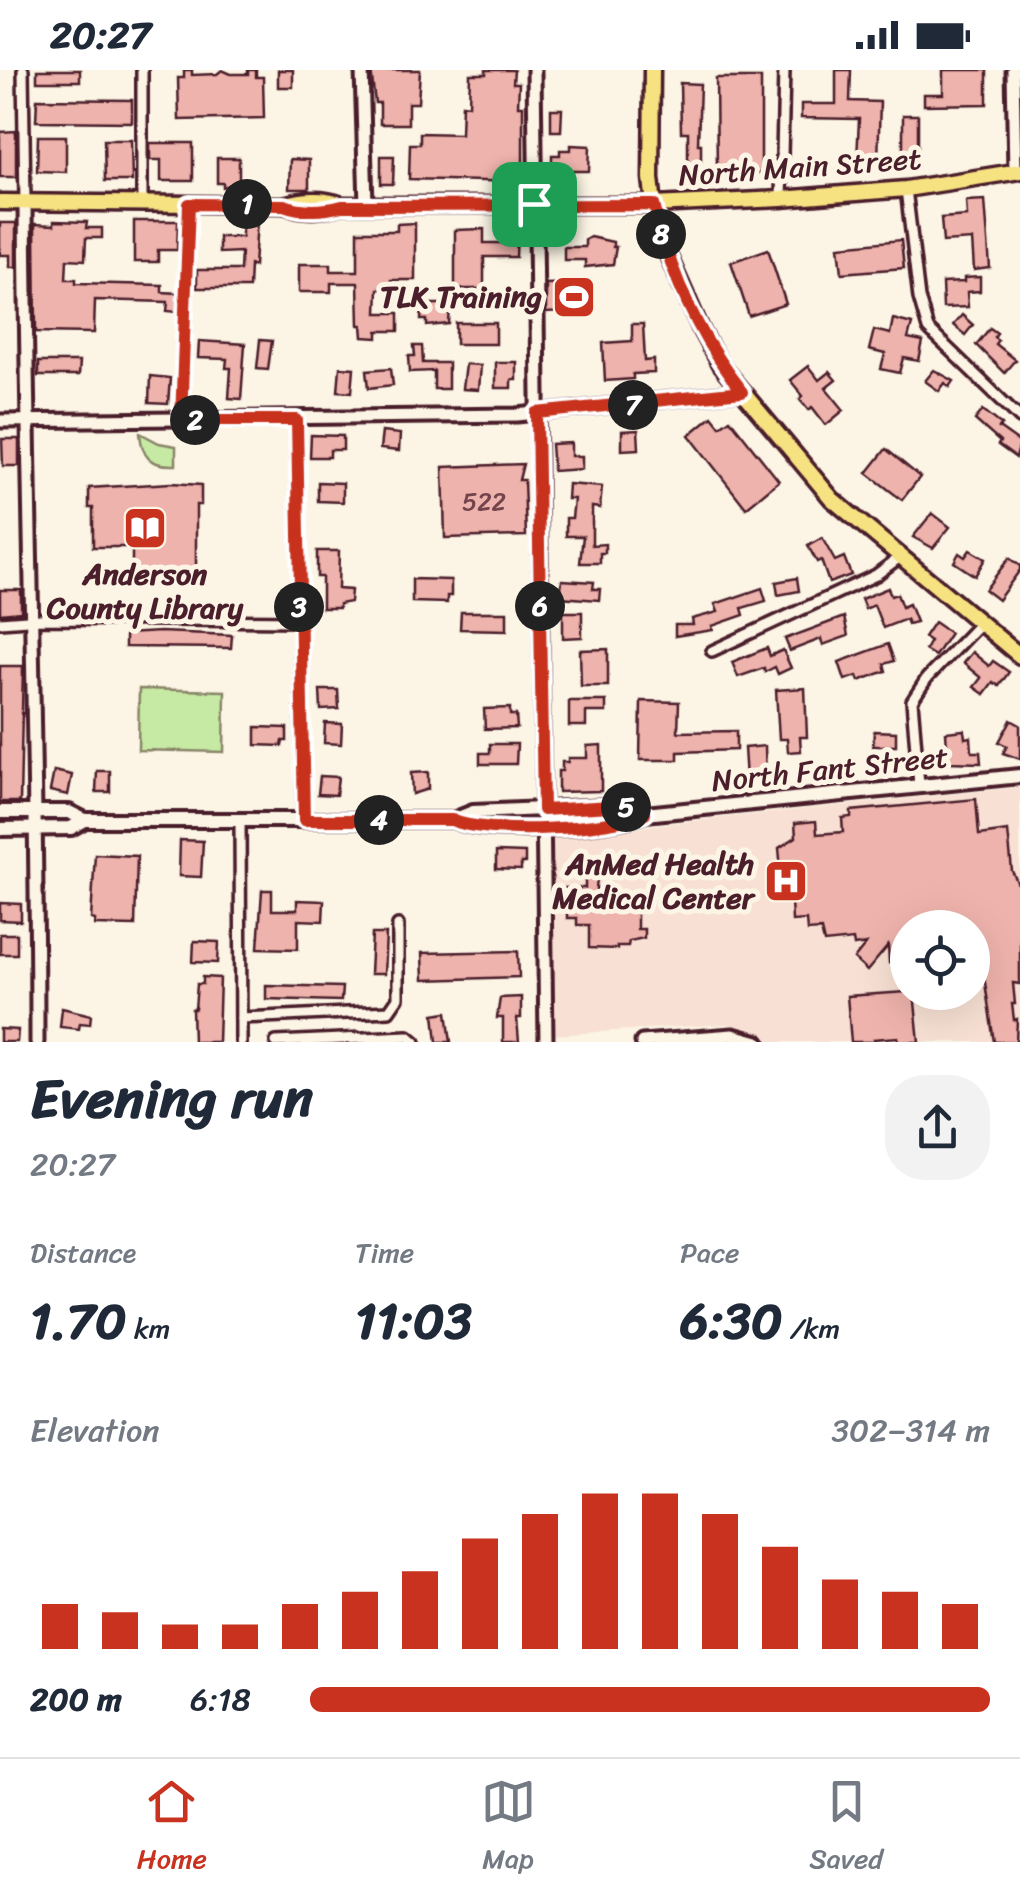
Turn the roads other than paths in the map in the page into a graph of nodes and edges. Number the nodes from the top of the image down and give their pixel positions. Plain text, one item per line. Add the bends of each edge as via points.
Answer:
1 (23, 70) edge
2 (142, 70) edge
3 (362, 70) edge
4 (534, 70) edge
5 (652, 70) edge
6 (784, 70) edge
7 (1013, 70) edge
8 (1018, 171) edge
9 (906, 189) junction
10 (781, 199) junction
11 (0, 202) edge
12 (25, 202) junction
13 (142, 203) junction
14 (189, 204) junction
15 (534, 204) junction
16 (654, 205) junction
17 (366, 206) junction
18 (742, 392) junction
19 (537, 413) junction
20 (1020, 418) edge
21 (26, 420) junction
22 (181, 420) junction
23 (297, 420) junction
24 (0, 421) edge
25 (900, 557) junction
26 (30, 621) junction
27 (300, 621) junction
28 (0, 622) edge
29 (980, 623) junction
30 (712, 651) dead end
31 (1020, 656) edge
32 (1020, 776) edge
33 (919, 785) junction
34 (543, 810) junction
35 (0, 812) edge
36 (35, 812) junction
37 (645, 814) junction
38 (240, 819) junction
39 (85, 820) junction
40 (304, 820) junction
41 (452, 820) junction
42 (543, 827) junction
43 (36, 828) junction
44 (0, 829) edge
45 (398, 926) dead end
46 (241, 1018) junction
47 (718, 1039) edge
48 (38, 1042) edge
49 (240, 1042) edge
50 (276, 1042) edge
51 (415, 1042) edge
52 (546, 1042) edge
53 (642, 1042) edge
54 (758, 1042) edge

1 - 12 street
2 - 13 street
3 - 17 street
4 - 15 street
5 - 16 main road
6 - 10 street
7 - 8 street
8 - 9 main road, North Main Street
9 - 10 main road, North Main Street
9 - 20 street via 928,329
10 - 16 main road, North Main Street
11 - 12 main road, North Main Street
12 - 13 main road, North Main Street
12 - 21 street
13 - 14 main road, North Main Street
14 - 17 main road, North Main Street
14 - 22 street
15 - 16 main road, North Main Street
15 - 17 main road, North Main Street
15 - 19 street
16 - 18 main road via 664,246 702,332
18 - 19 street
18 - 25 main road via 832,500
19 - 23 street
19 - 34 street
21 - 22 street
21 - 24 street
21 - 26 street
22 - 23 street
23 - 27 street
25 - 29 main road
25 - 30 street via 876,576
26 - 27 street
26 - 28 street
26 - 36 street
27 - 40 street
29 - 31 main road
29 - 33 street via 912,701
32 - 33 main road, North Fant Street
33 - 37 main road, North Fant Street
34 - 37 main road, North Fant Street via 612,806
34 - 41 main road, North Fant Street via 474,812
34 - 42 street
35 - 36 main road, North Fant Street
36 - 39 main road, North Fant Street via 69,812
36 - 43 street
37 - 42 main road, North Fant Street via 615,824
38 - 39 main road, North Fant Street
38 - 40 main road, North Fant Street
38 - 46 street
39 - 43 main road, North Fant Street via 71,828
40 - 41 main road, North Fant Street
41 - 42 main road, North Fant Street via 476,828
42 - 52 street
43 - 44 main road, North Fant Street
43 - 48 street
45 - 46 street via 398,998 389,1010
46 - 49 street
47 - 53 street
47 - 54 street via 733,1034
50 - 51 street via 408,1036

